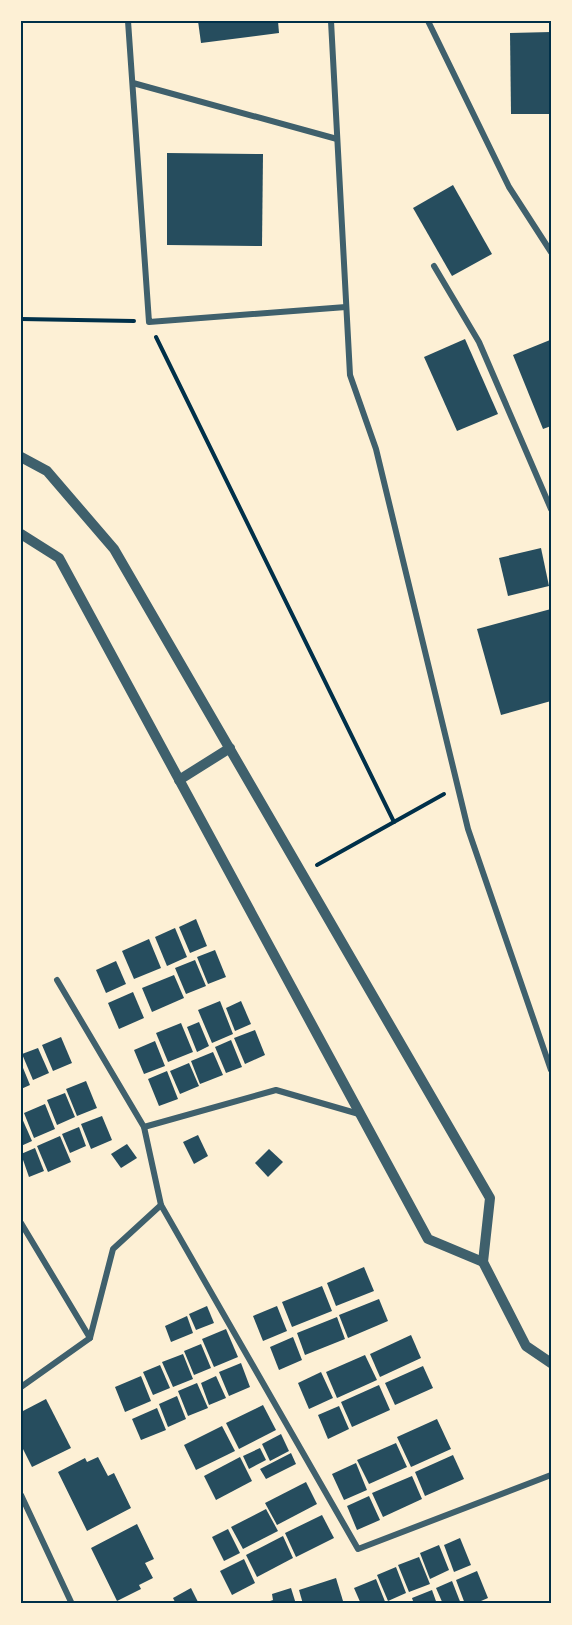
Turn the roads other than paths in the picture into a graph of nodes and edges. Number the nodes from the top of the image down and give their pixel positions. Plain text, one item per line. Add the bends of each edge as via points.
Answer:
1 (128, 21) edge
2 (331, 21) edge
3 (428, 21) edge
4 (132, 83) junction
5 (338, 139) junction
6 (551, 252) edge
7 (434, 266) dead end
8 (346, 307) junction
9 (21, 458) edge
10 (551, 509) edge
11 (21, 534) edge
12 (230, 748) junction
13 (179, 780) junction
14 (57, 980) dead end
15 (551, 1070) edge
16 (360, 1114) junction
17 (144, 1127) junction
18 (161, 1205) junction
19 (21, 1223) edge
20 (483, 1262) junction
21 (90, 1338) junction
22 (551, 1363) edge
23 (21, 1387) edge
24 (551, 1475) edge
25 (21, 1495) edge
26 (72, 1604) edge

1 - 4 street
2 - 5 street
3 - 6 street via 509,187
4 - 5 street
4 - 8 street via 149,322
5 - 8 street
7 - 10 street via 479,342
8 - 15 street via 350,375 376,449 468,829
9 - 12 street via 47,471 114,549
11 - 13 street via 59,558
12 - 13 street
12 - 20 street via 490,1198
13 - 16 street
14 - 17 street
16 - 17 street via 276,1090
16 - 20 street via 428,1239
17 - 18 street
18 - 21 street via 113,1249
18 - 24 street via 358,1549
19 - 21 street
20 - 22 street via 526,1346
21 - 23 street
25 - 26 street

